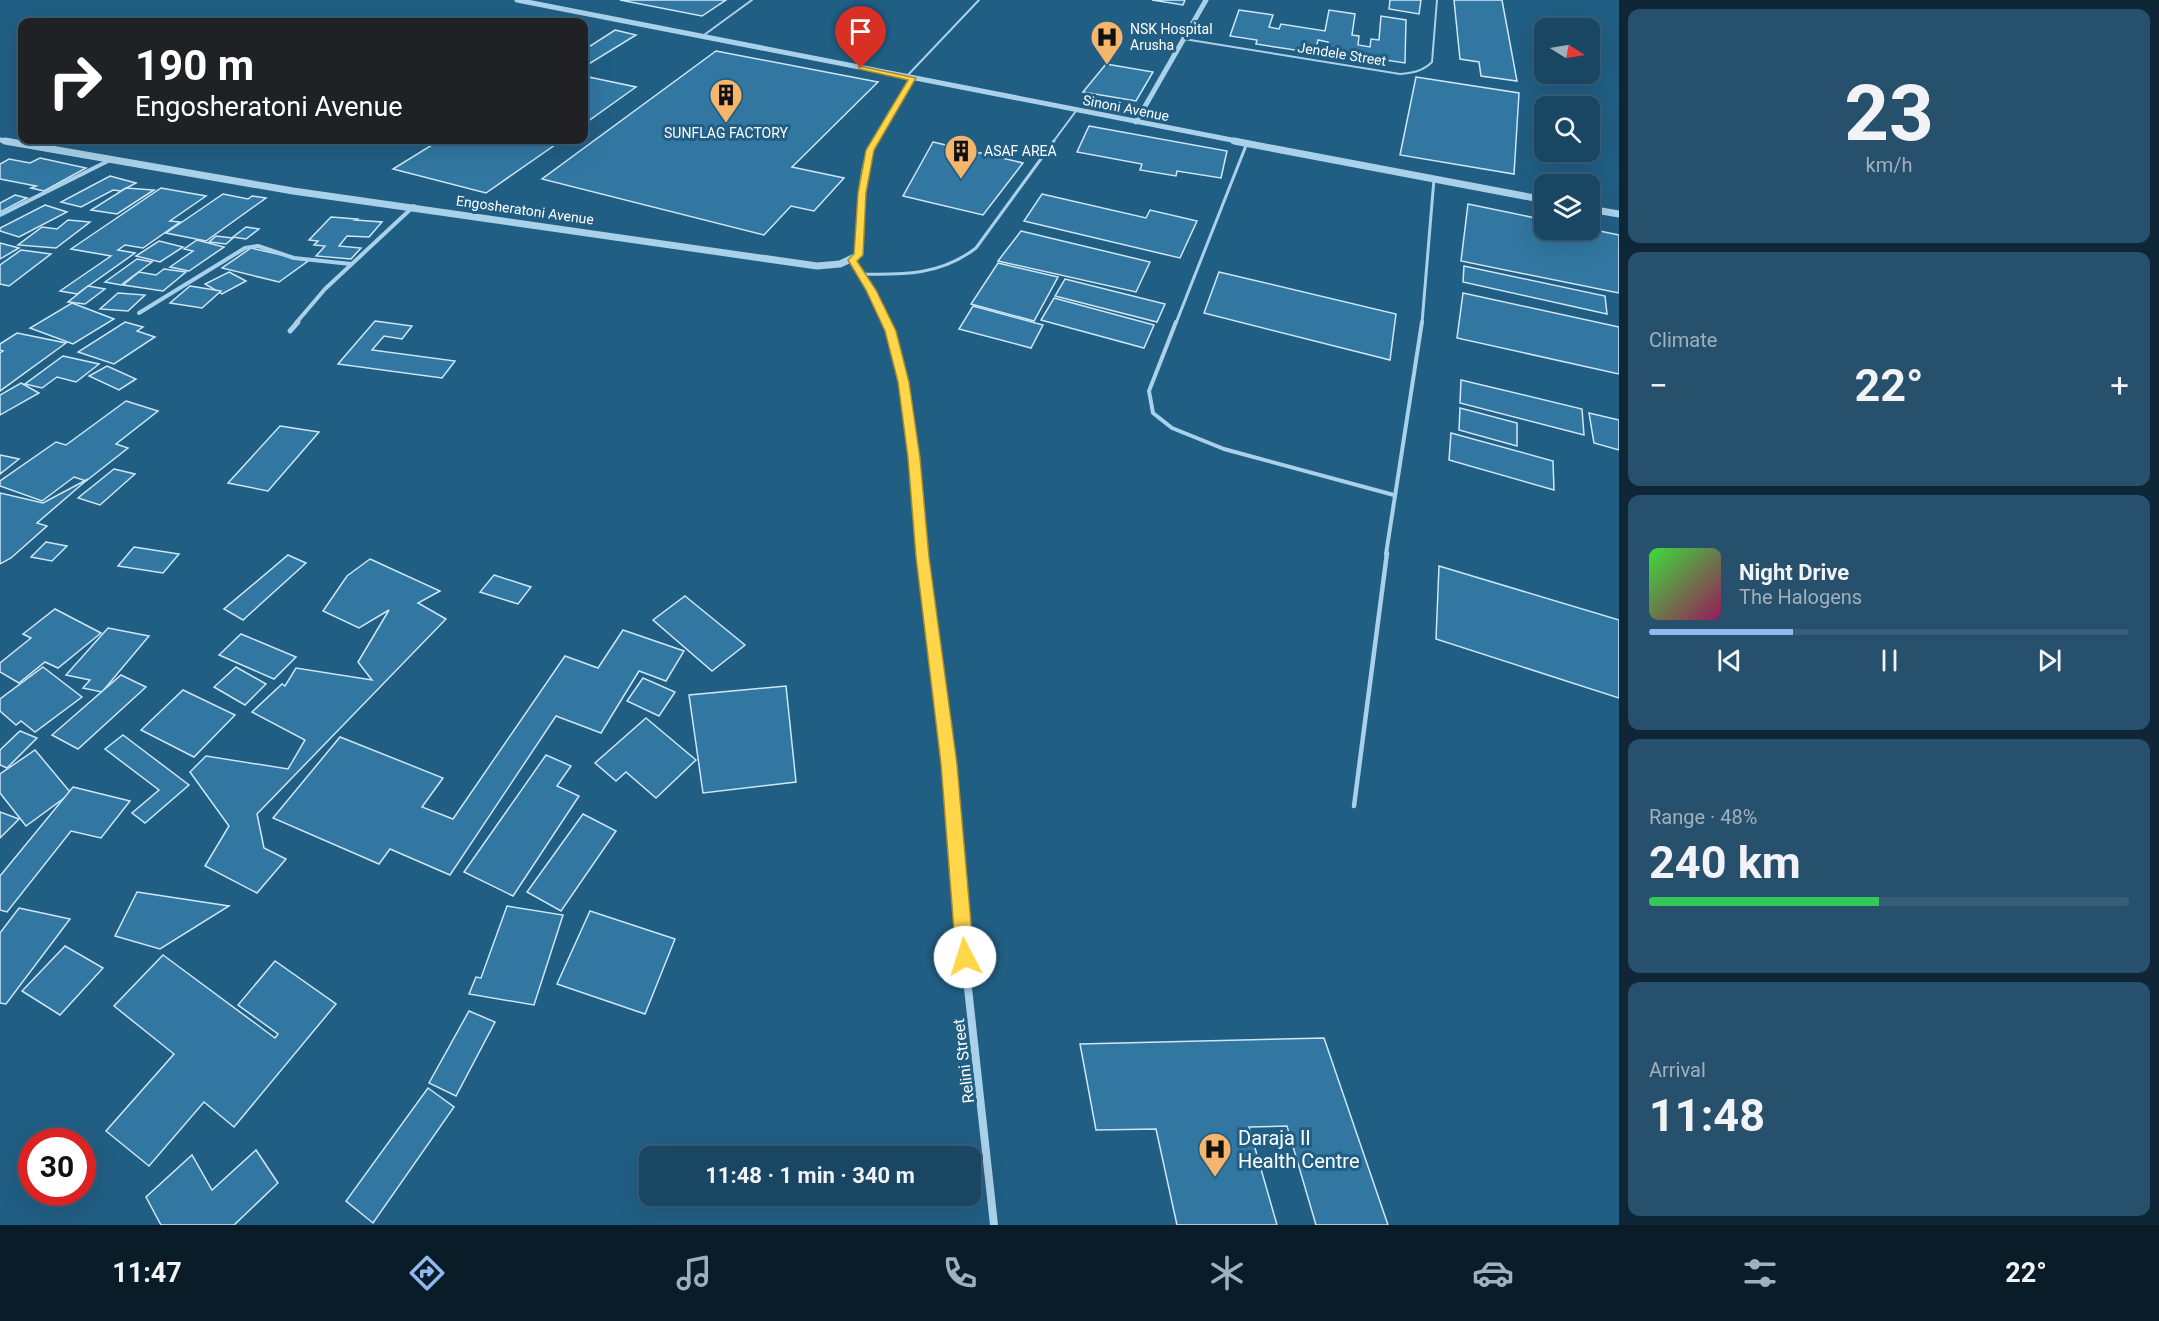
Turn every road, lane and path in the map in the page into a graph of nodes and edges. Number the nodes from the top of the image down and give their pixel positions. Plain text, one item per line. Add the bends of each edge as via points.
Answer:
1 (517, 0) edge
2 (752, 0) edge
3 (980, 0) edge
4 (1206, 0) edge
5 (1437, 0) edge
6 (704, 35) junction
7 (1184, 39) junction
8 (909, 78) junction
9 (1076, 111) junction
10 (1136, 122) junction
11 (0, 140) edge
12 (18, 143) edge
13 (1247, 143) junction
14 (22, 144) edge
15 (110, 160) junction
16 (1434, 179) junction
17 (1534, 198) edge
18 (414, 206) junction
19 (1600, 211) edge
20 (1619, 214) edge
21 (0, 215) edge
22 (852, 260) junction
23 (351, 264) junction
24 (861, 274) junction
25 (139, 313) dead end
26 (290, 331) dead end
27 (1394, 495) junction
28 (1354, 806) dead end
29 (994, 1225) edge

1 - 6 street, Sinoni Avenue
2 - 6 lane
3 - 8 lane
4 - 7 street
5 - 7 lane, Jendele Street via 1432,62 1414,73 1379,71
6 - 8 street, Sinoni Avenue
7 - 10 street
8 - 9 street, Sinoni Avenue
8 - 22 street via 870,150 862,193 859,255
9 - 10 street, Sinoni Avenue
9 - 24 lane via 976,248 961,261 916,274
10 - 13 street, Sinoni Avenue
11 - 12 street, Engosheratoni Avenue
13 - 16 street, Sinoni Avenue
13 - 27 lane via 1149,391 1153,413 1172,428 1224,449
14 - 15 street, Engosheratoni Avenue
15 - 18 street, Engosheratoni Avenue
15 - 21 street
16 - 17 street, Sinoni Avenue
16 - 27 lane via 1420,342
18 - 22 street, Engosheratoni Avenue via 818,266
18 - 23 street
19 - 20 street
22 - 24 street, Relini Street
23 - 25 street via 294,258 258,246 244,248
23 - 26 street
24 - 29 street, Relini Street via 890,331 908,415 949,764
27 - 28 lane

